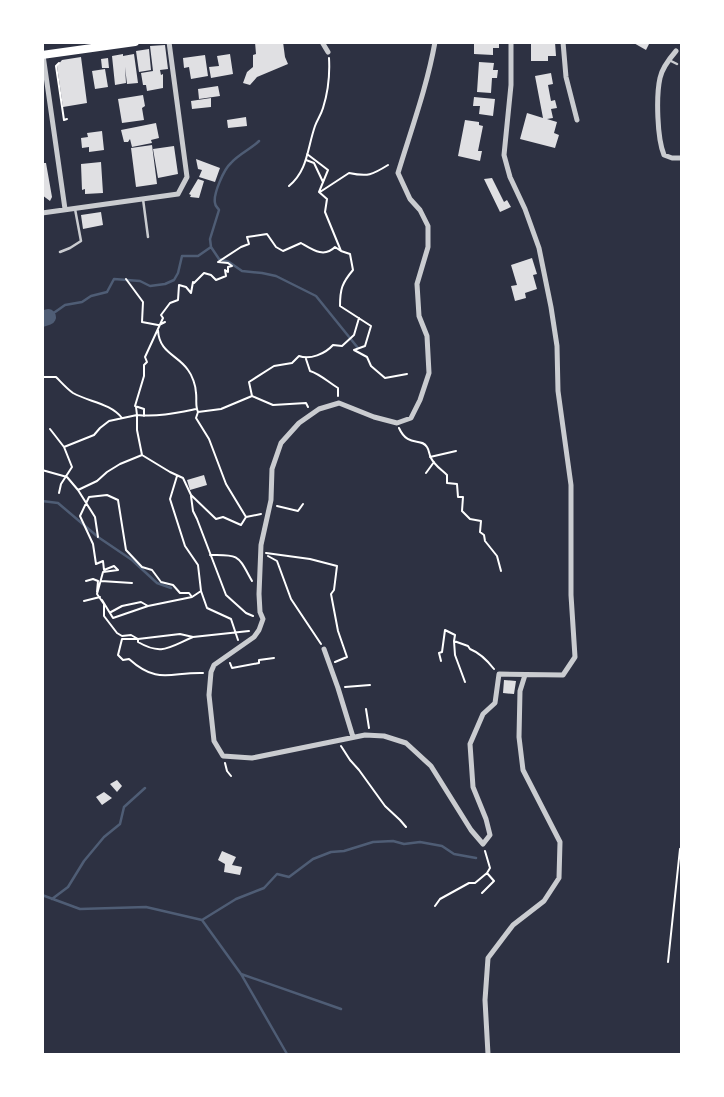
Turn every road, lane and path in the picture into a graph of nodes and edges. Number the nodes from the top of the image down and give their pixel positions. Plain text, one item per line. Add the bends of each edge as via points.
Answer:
1 (135, 42) edge
2 (169, 42) edge
3 (322, 42) edge
4 (435, 42) edge
5 (511, 42) edge
6 (563, 42) edge
7 (676, 51) dead end
8 (328, 52) joint
9 (43, 55) edge
10 (669, 60) junction
11 (59, 63) dead end
12 (677, 64) dead end
13 (67, 119) dead end
14 (577, 120) dead end
15 (307, 154) junction
16 (682, 158) edge
17 (306, 160) junction
18 (388, 165) dead end
19 (323, 182) junction
20 (289, 186) dead end
21 (320, 192) junction
22 (143, 199) junction
23 (75, 207) junction
24 (65, 209) junction
25 (42, 213) edge
26 (148, 237) dead end
27 (341, 251) junction
28 (60, 252) dead end
29 (126, 279) dead end
30 (359, 318) junction
31 (165, 322) dead end
32 (159, 326) junction
33 (306, 359) junction
34 (407, 374) dead end
35 (42, 376) edge
36 (252, 396) junction
37 (339, 403) junction
38 (135, 406) junction
39 (196, 409) junction
40 (198, 412) junction
41 (311, 414) junction
42 (137, 415) junction
43 (144, 416) junction
44 (122, 418) junction
45 (397, 424) junction
46 (50, 429) dead end
47 (64, 447) junction
48 (456, 451) dead end
49 (142, 455) junction
50 (430, 457) junction
51 (434, 462) junction
52 (42, 470) edge
53 (426, 473) dead end
54 (177, 476) junction
55 (67, 477) junction
56 (78, 490) junction
57 (59, 493) dead end
58 (191, 495) junction
59 (86, 503) junction
60 (270, 504) junction
61 (303, 504) dead end
62 (268, 513) junction
63 (246, 517) junction
64 (98, 537) dead end
65 (261, 552) junction
66 (210, 555) junction
67 (501, 571) dead end
68 (86, 581) dead end
69 (99, 581) junction
70 (132, 583) dead end
71 (201, 591) junction
72 (259, 594) junction
73 (100, 597) junction
74 (192, 597) junction
75 (84, 601) dead end
76 (148, 606) junction
77 (111, 612) junction
78 (263, 620) junction
79 (259, 630) junction
80 (236, 632) junction
81 (193, 637) junction
82 (138, 639) junction
83 (454, 641) junction
84 (240, 647) junction
85 (324, 650) joint
86 (227, 656) junction
87 (274, 658) dead end
88 (441, 661) dead end
89 (329, 664) junction
90 (211, 673) junction
91 (499, 674) junction
92 (524, 675) junction
93 (465, 682) dead end
94 (370, 685) dead end
95 (338, 688) junction
96 (366, 709) dead end
97 (370, 735) junction
98 (353, 737) junction
99 (338, 740) junction
100 (223, 756) junction
101 (231, 776) dead end
102 (406, 827) dead end
103 (483, 844) junction
104 (682, 848) edge
105 (487, 873) junction
106 (482, 893) dead end
107 (435, 906) dead end
108 (668, 962) dead end
109 (488, 1054) edge

1 - 9 main road
2 - 22 street via 187,177 178,194
3 - 8 street
4 - 45 street via 421,104 398,173 428,226 428,247 416,284 419,316 428,336 428,373 411,418
5 - 92 street via 511,85 504,155 539,248 557,346 558,391 571,485 571,595 575,658 562,675
6 - 14 street via 566,77
7 - 10 street
8 - 15 path via 329,79
9 - 24 street
10 - 12 lane
10 - 16 street via 660,76 660,145 664,155
11 - 13 path via 56,66 64,120
15 - 17 path
15 - 19 path via 328,170
17 - 19 path via 314,163
17 - 20 path via 298,178
18 - 21 path via 372,175 349,172
19 - 21 path
21 - 27 path via 326,199 325,212
22 - 23 street
22 - 26 lane
23 - 24 street
23 - 28 lane via 81,241
24 - 25 street
27 - 30 path via 350,254 353,270 343,282 340,306
27 - 32 path via 336,247 330,252 317,253 301,243 283,251 267,234 247,237 249,244 218,262 232,266 228,267 228,272 225,270 226,276 216,280 204,273 193,282 191,293 179,285 178,300 161,315 163,318
29 - 32 path via 143,302 142,322
30 - 33 path via 354,334 342,346 333,345 328,351
30 - 34 path via 371,326 365,346 354,350 367,357 371,366 385,378
31 - 32 path
32 - 38 path via 145,357 147,362
32 - 39 path via 158,336 168,352 188,370 196,390
33 - 36 path via 298,356 292,363 274,366 249,382
33 - 37 path via 310,371 319,373 338,388
35 - 44 path via 56,377 72,392 111,408
36 - 40 path via 221,409
36 - 41 path via 273,405 306,403
37 - 41 street
37 - 45 street
38 - 42 path
38 - 43 path via 144,408
39 - 40 path
39 - 43 path
40 - 63 path via 198,423 209,440 226,484
41 - 60 street via 281,442 272,469
42 - 43 path
42 - 44 path
42 - 49 path
44 - 47 path via 109,421 94,435
45 - 50 path via 403,437 424,444
46 - 47 path
47 - 55 path via 72,467
48 - 50 path
49 - 54 path
49 - 56 path via 120,464
50 - 51 path
51 - 53 path
51 - 67 path via 447,475 447,483 457,484 458,497 463,497 462,511 470,519 481,521 480,532 497,556
52 - 55 path
54 - 58 path via 183,478
54 - 71 path via 170,499 185,546 198,565
55 - 56 path
55 - 57 path
56 - 59 path
58 - 63 path via 216,519 223,517 242,525
58 - 66 path via 193,511
59 - 64 path via 95,517
59 - 69 path via 80,516 93,544 96,564 104,561 104,570 114,566 118,570 103,572
59 - 74 path via 89,497 107,495 118,500 126,550 142,567 152,570 161,582 173,584 180,593 189,593
60 - 61 path via 298,511
60 - 62 street
62 - 63 path
62 - 65 street
65 - 72 street
65 - 85 path via 277,561 291,599
65 - 89 path via 337,566 331,594 347,657
66 - 72 path via 236,556
66 - 78 path via 226,595 246,613
68 - 69 path
69 - 70 path
69 - 73 path via 97,594
71 - 74 path
71 - 80 path via 207,608 231,619
72 - 78 street
73 - 75 path
73 - 77 path
73 - 82 path via 104,616 117,633
74 - 76 path
76 - 77 path via 141,602
76 - 77 path via 113,618
78 - 79 street
79 - 80 path
79 - 84 street
80 - 81 path
80 - 84 path
81 - 82 path via 180,634
81 - 82 path via 159,651 148,648
82 - 90 path via 122,639 118,655 157,676
83 - 88 path via 455,635 445,630 442,652 439,653
83 - 91 path via 476,651
83 - 93 path via 455,655
84 - 86 street
85 - 89 street
86 - 87 path via 232,668
86 - 90 street via 214,666
89 - 95 street
90 - 100 street via 209,695 214,741
91 - 92 street
91 - 103 street via 495,703 483,714 470,744 473,787 490,836
92 - 109 street via 520,691 519,737 522,770 560,842 559,878 544,901 513,925 488,958 485,1000
94 - 95 path
95 - 98 street
96 - 97 path
97 - 98 street
97 - 103 street via 406,743 431,766
98 - 99 street
99 - 100 street via 252,758
99 - 102 path via 385,806
100 - 101 path
103 - 105 path via 490,868
104 - 108 path
105 - 106 path via 494,881
105 - 107 path via 475,883 440,899

